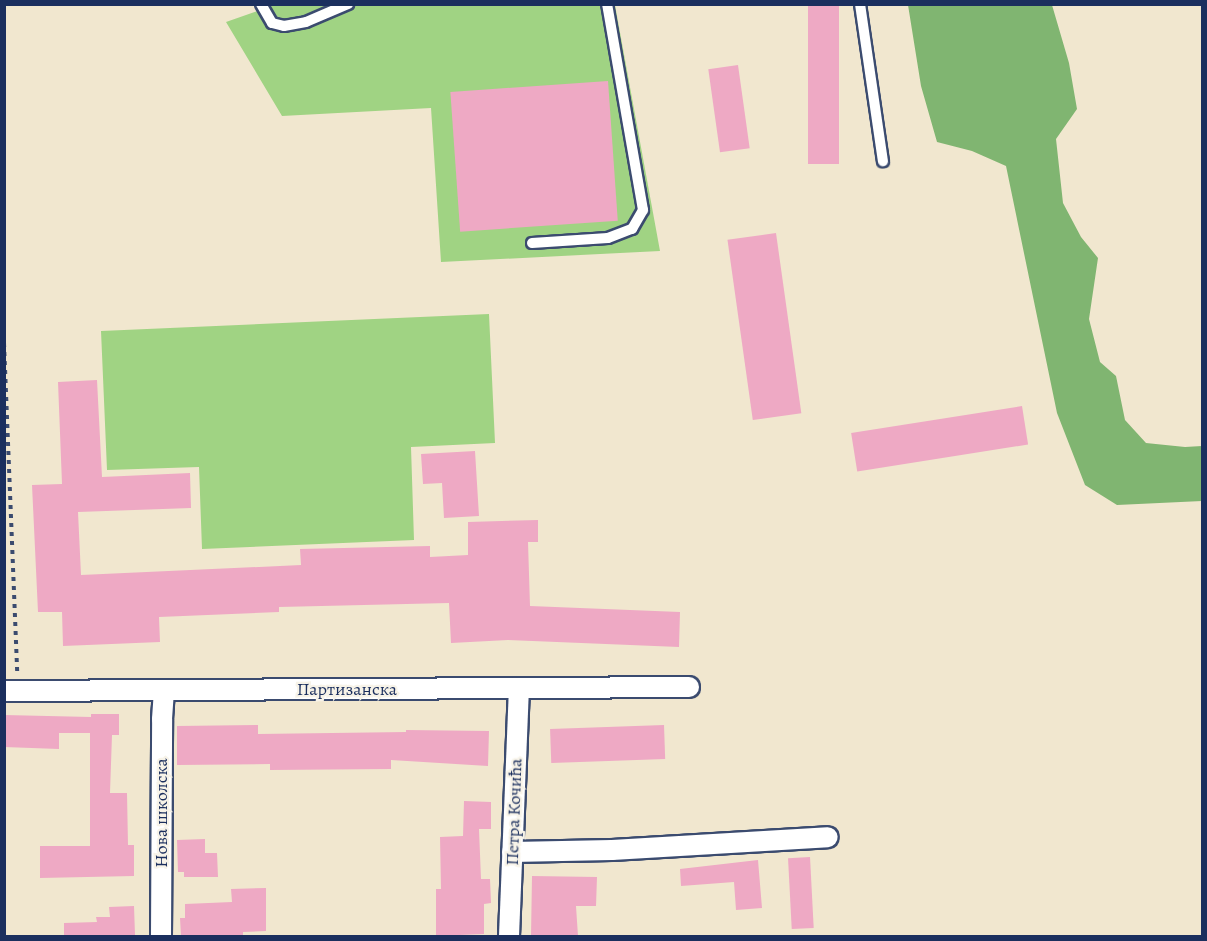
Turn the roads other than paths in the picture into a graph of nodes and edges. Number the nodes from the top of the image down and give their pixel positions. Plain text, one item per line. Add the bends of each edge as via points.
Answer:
1 (261, 4) edge
2 (348, 4) edge
3 (607, 4) edge
4 (860, 4) edge
5 (883, 161) dead end
6 (532, 243) dead end
7 (689, 687) dead end
8 (519, 688) junction
9 (164, 690) junction
10 (11, 691) edge
11 (828, 837) dead end
12 (512, 852) junction
13 (161, 936) edge
14 (509, 936) edge

1 - 2 lane via 272,22 284,26
3 - 6 lane via 643,210 632,229 608,238
4 - 5 lane
7 - 8 street, Партизанска
8 - 9 street, Партизанска
8 - 12 street, Петра Кочића
9 - 10 street, Партизанска
9 - 13 street, Нова школска
11 - 12 street
12 - 14 street, Петра Кочића

